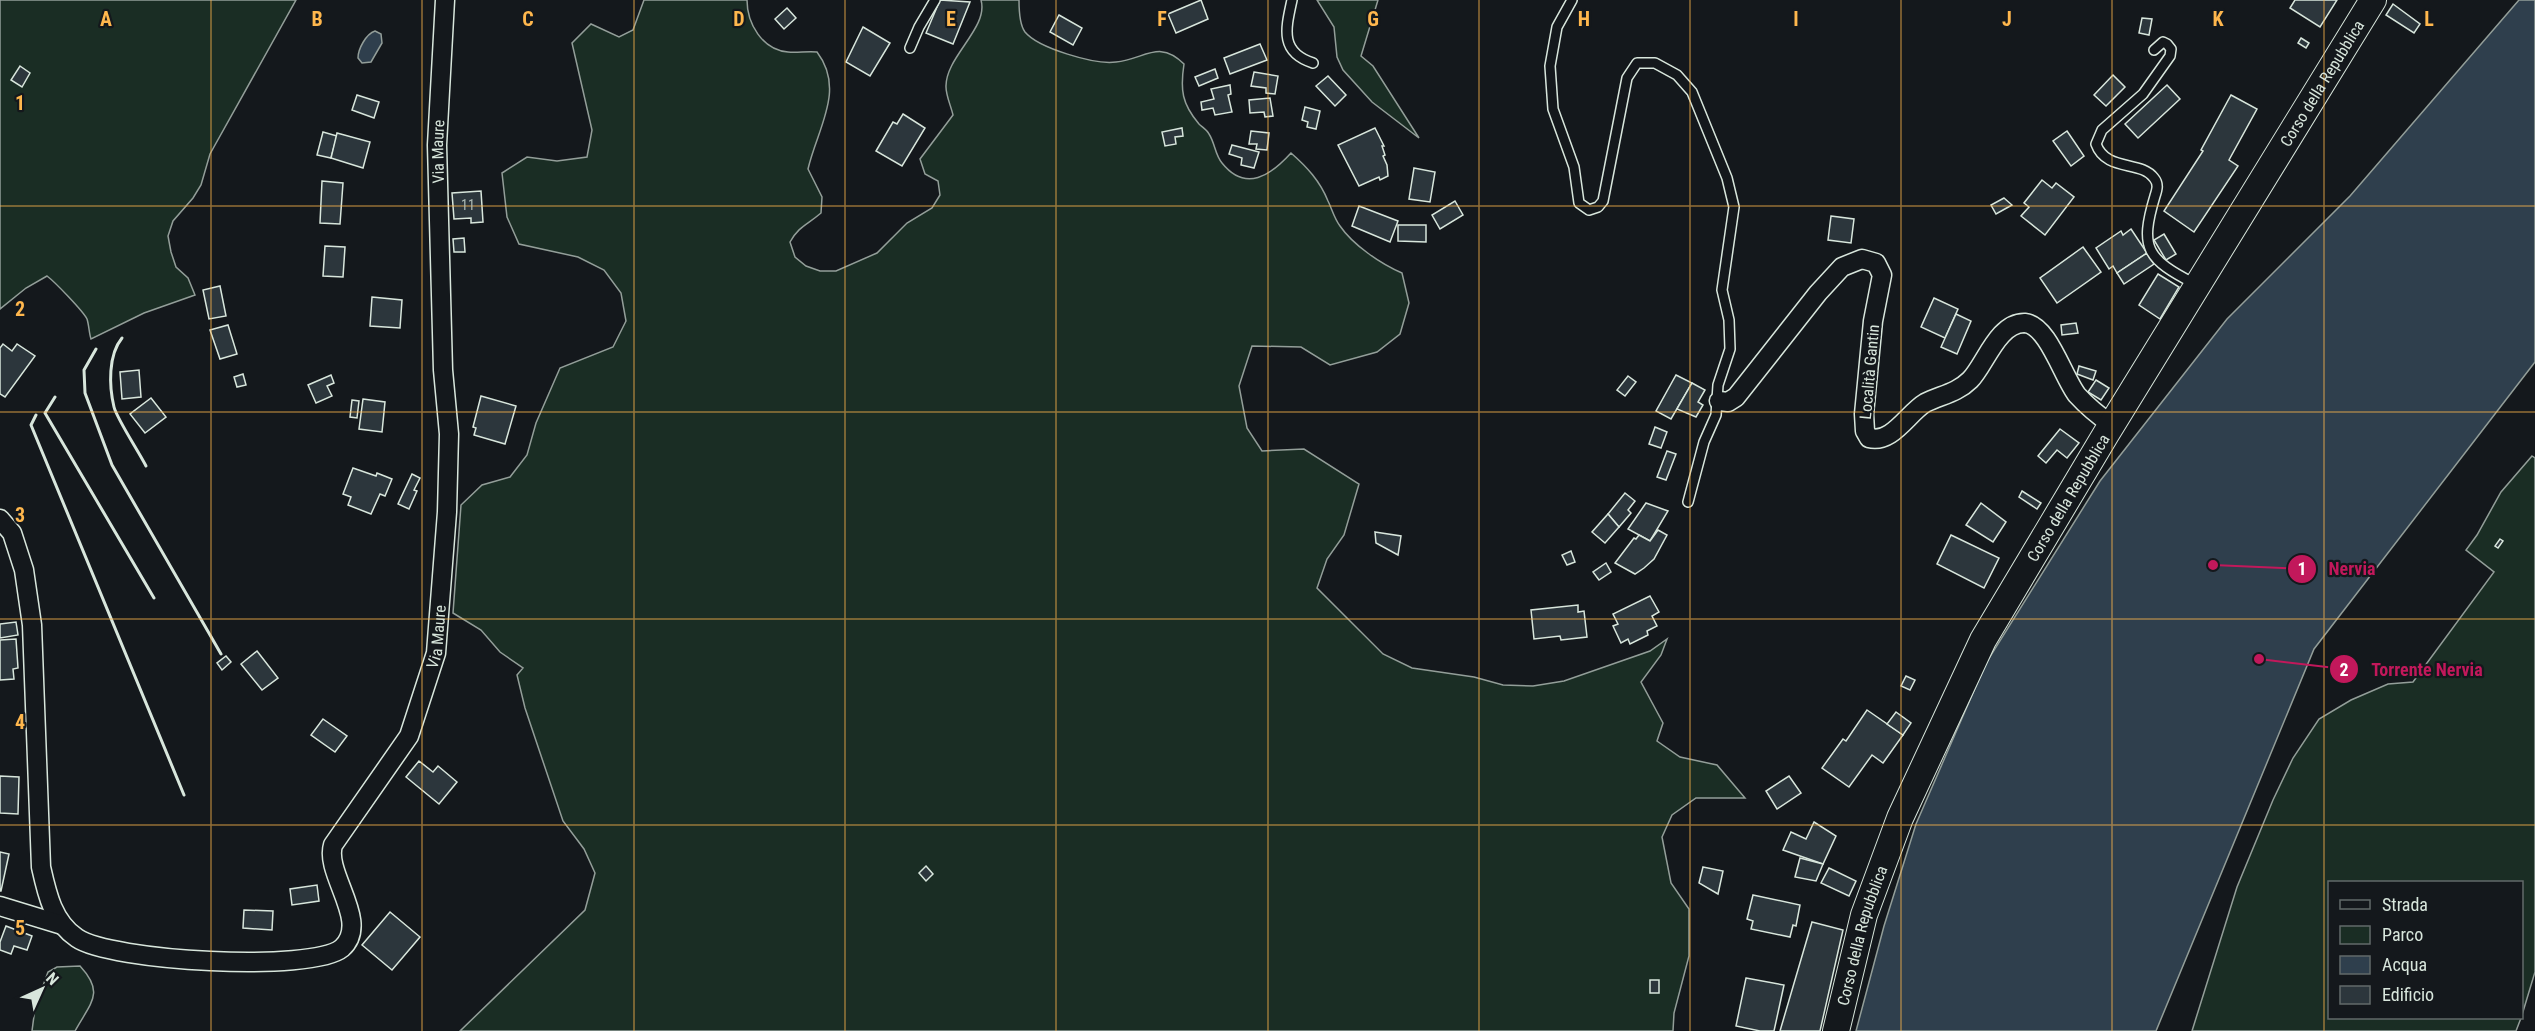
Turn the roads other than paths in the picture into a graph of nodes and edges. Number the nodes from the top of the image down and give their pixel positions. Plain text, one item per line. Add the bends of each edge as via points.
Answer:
1 (445, 0) edge
2 (935, 0) edge
3 (1292, 0) edge
4 (1572, 0) edge
5 (2373, 0) edge
6 (910, 48) dead end
7 (2154, 50) dead end
8 (1313, 63) dead end
9 (2197, 285) junction
10 (1719, 401) junction
11 (2112, 425) junction
12 (1688, 502) dead end
13 (0, 519) edge
14 (0, 906) edge
15 (62, 925) junction
16 (1836, 1031) edge

1 - 15 street, Via Maure via 437,145 443,370 449,434 436,653 409,736 333,844 331,865 345,895 350,936 342,948 324,957 247,963 131,955 78,940
2 - 6 lane
3 - 8 lane via 1287,40 1292,52
4 - 10 lane via 1557,27 1550,66 1553,109 1574,167 1577,199 1582,207 1594,209 1603,201 1627,78 1637,63 1655,63 1677,75 1692,92 1727,178 1734,207 1722,290 1730,350 1718,385
5 - 9 main road, Corso della Repubblica
7 - 9 lane via 2163,42 2171,50 2170,56 2144,94 2102,130 2096,144 2106,159 2154,178 2158,186 2148,219 2149,246 2162,266
9 - 11 main road, Corso della Repubblica
10 - 11 street, Località Gantin via 1728,402 1736,397 1818,292 1842,267 1862,259 1876,263 1882,275 1865,405 1865,431 1869,438 1876,440 1886,435 1924,404 1959,390 1972,379 2008,328 2024,323 2042,332 2078,396
10 - 12 lane
11 - 16 main road, Corso della Repubblica via 1983,640 1900,818 1864,915
13 - 15 street via 12,533 24,570 32,625 41,867 49,901
14 - 15 street

